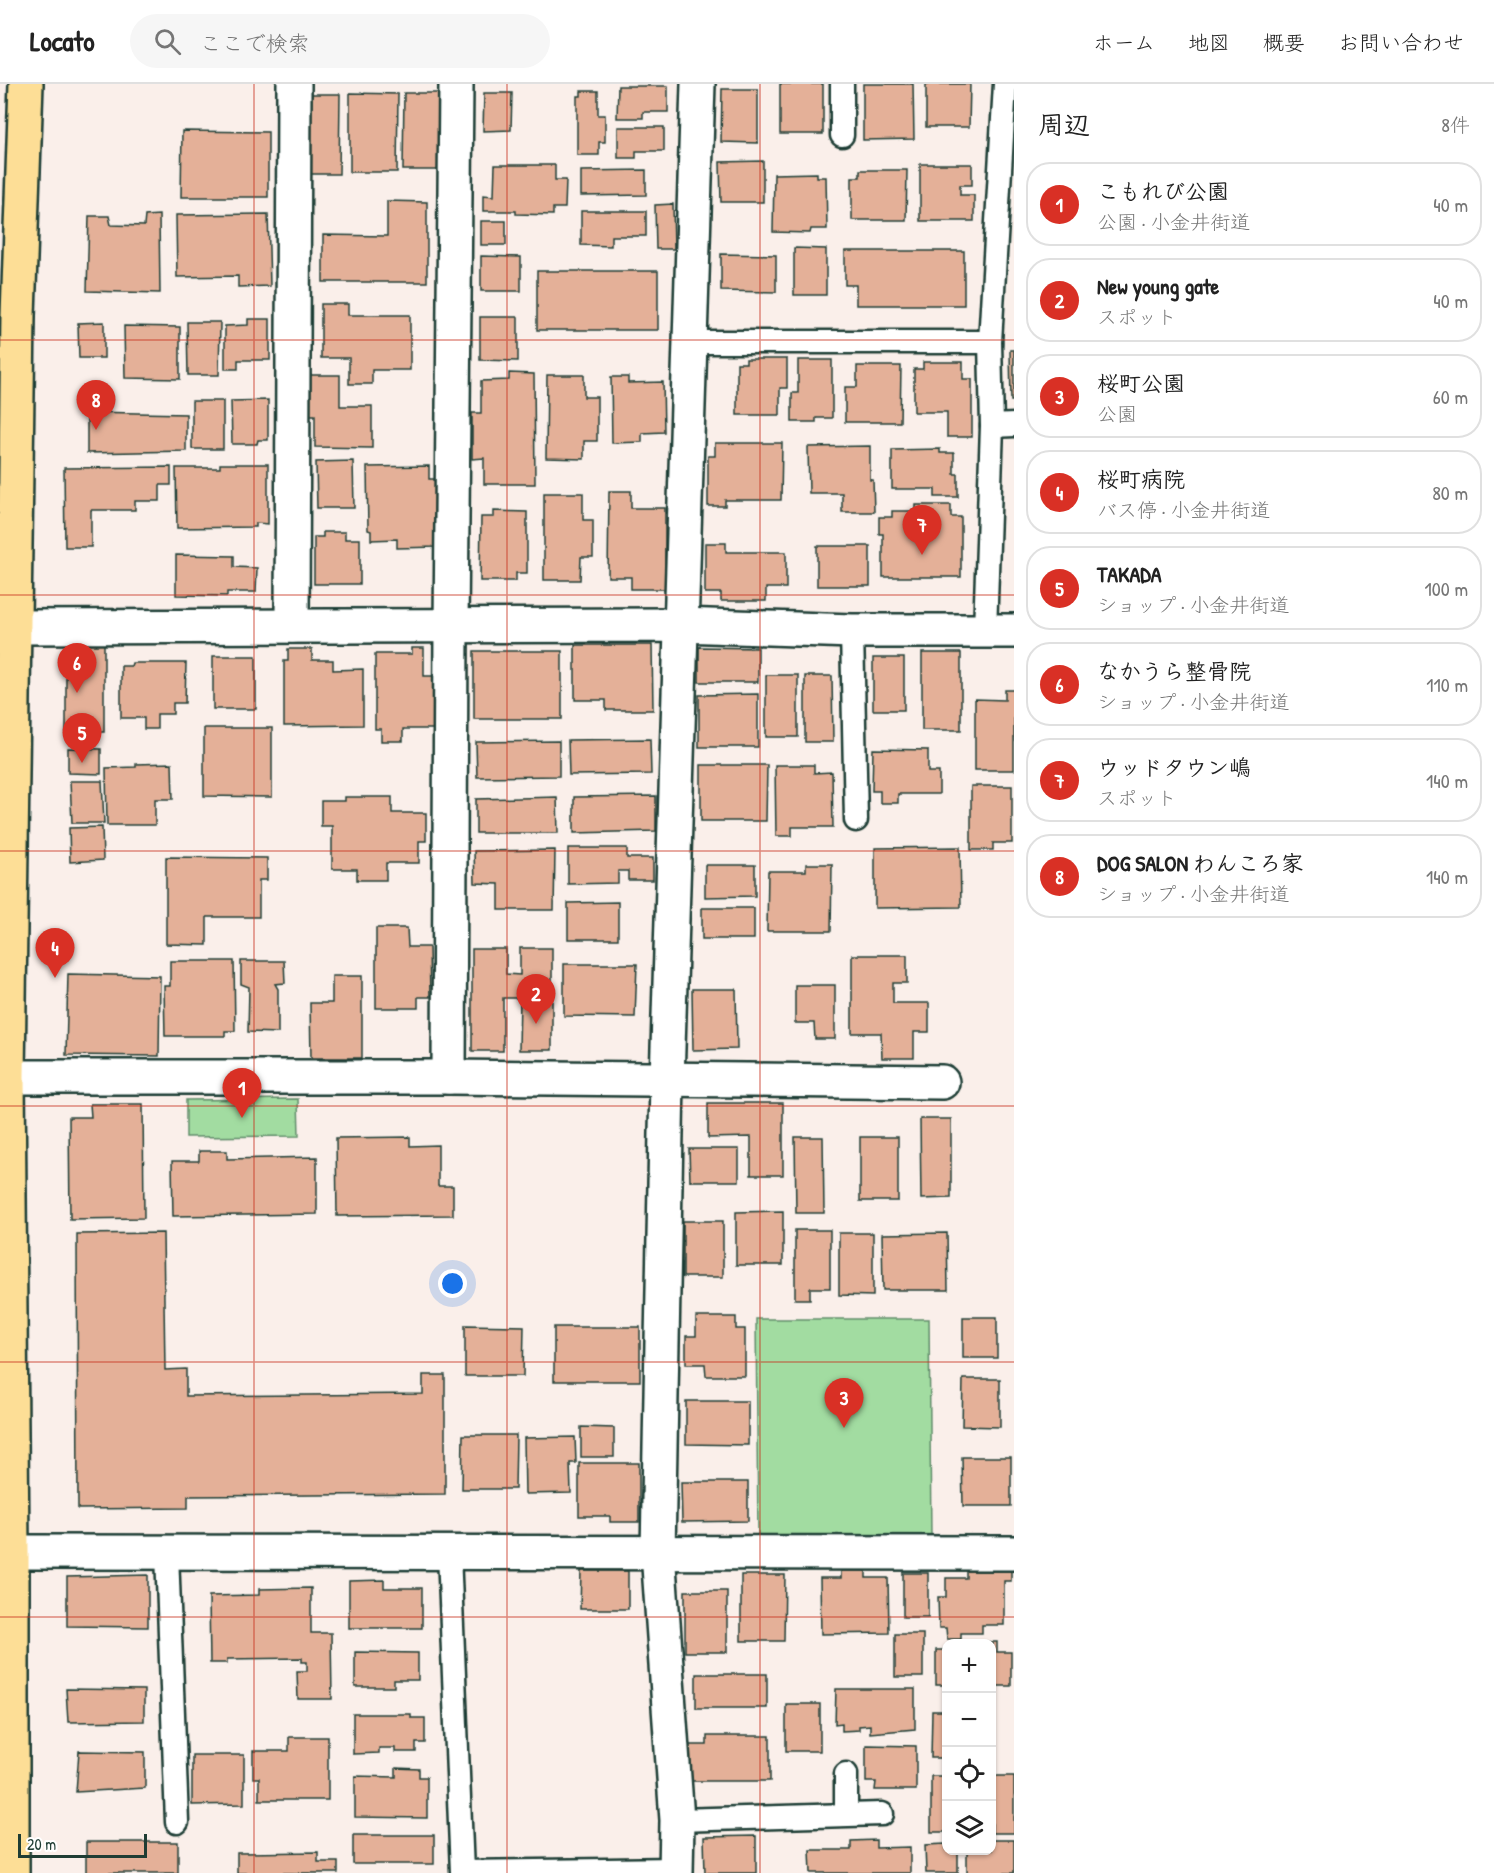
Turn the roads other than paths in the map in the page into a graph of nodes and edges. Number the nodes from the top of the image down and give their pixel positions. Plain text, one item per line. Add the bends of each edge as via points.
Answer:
1 (26, 84) edge
2 (294, 84) edge
3 (456, 84) edge
4 (698, 84) edge
5 (842, 84) edge
6 (1005, 84) edge
7 (842, 135) dead end
8 (9, 315) edge
9 (691, 342) junction
10 (990, 342) junction
11 (1014, 425) edge
12 (992, 426) junction
13 (682, 625) junction
14 (292, 626) junction
15 (451, 626) junction
16 (15, 627) junction
17 (852, 631) junction
18 (1000, 631) edge
19 (856, 820) dead end
20 (8, 1077) junction
21 (450, 1077) junction
22 (667, 1080) junction
23 (942, 1082) dead end
24 (12, 1552) junction
25 (658, 1552) junction
26 (167, 1553) junction
27 (450, 1553) junction
28 (1014, 1553) edge
29 (846, 1774) dead end
30 (846, 1814) junction
31 (882, 1814) dead end
32 (677, 1820) junction
33 (177, 1822) dead end
34 (8, 1855) edge
35 (676, 1871) edge

1 - 8 main road
2 - 14 street
3 - 15 street
4 - 9 street
5 - 7 lane
6 - 10 lane
8 - 16 main road
9 - 10 lane
9 - 13 street
10 - 12 lane
11 - 12 lane
12 - 18 lane
13 - 15 street
13 - 17 street
13 - 22 street
14 - 15 street
14 - 16 street
15 - 21 street
16 - 20 main road
17 - 18 street
17 - 19 lane
20 - 21 street
20 - 24 main road
21 - 22 street
22 - 23 street via 900,1094
22 - 25 street
24 - 26 street
24 - 34 main road
25 - 27 street
25 - 28 street
25 - 32 street
26 - 27 street
26 - 33 lane
27 - 35 lane via 462,1872
29 - 30 lane
30 - 31 lane
30 - 32 lane
32 - 35 street

